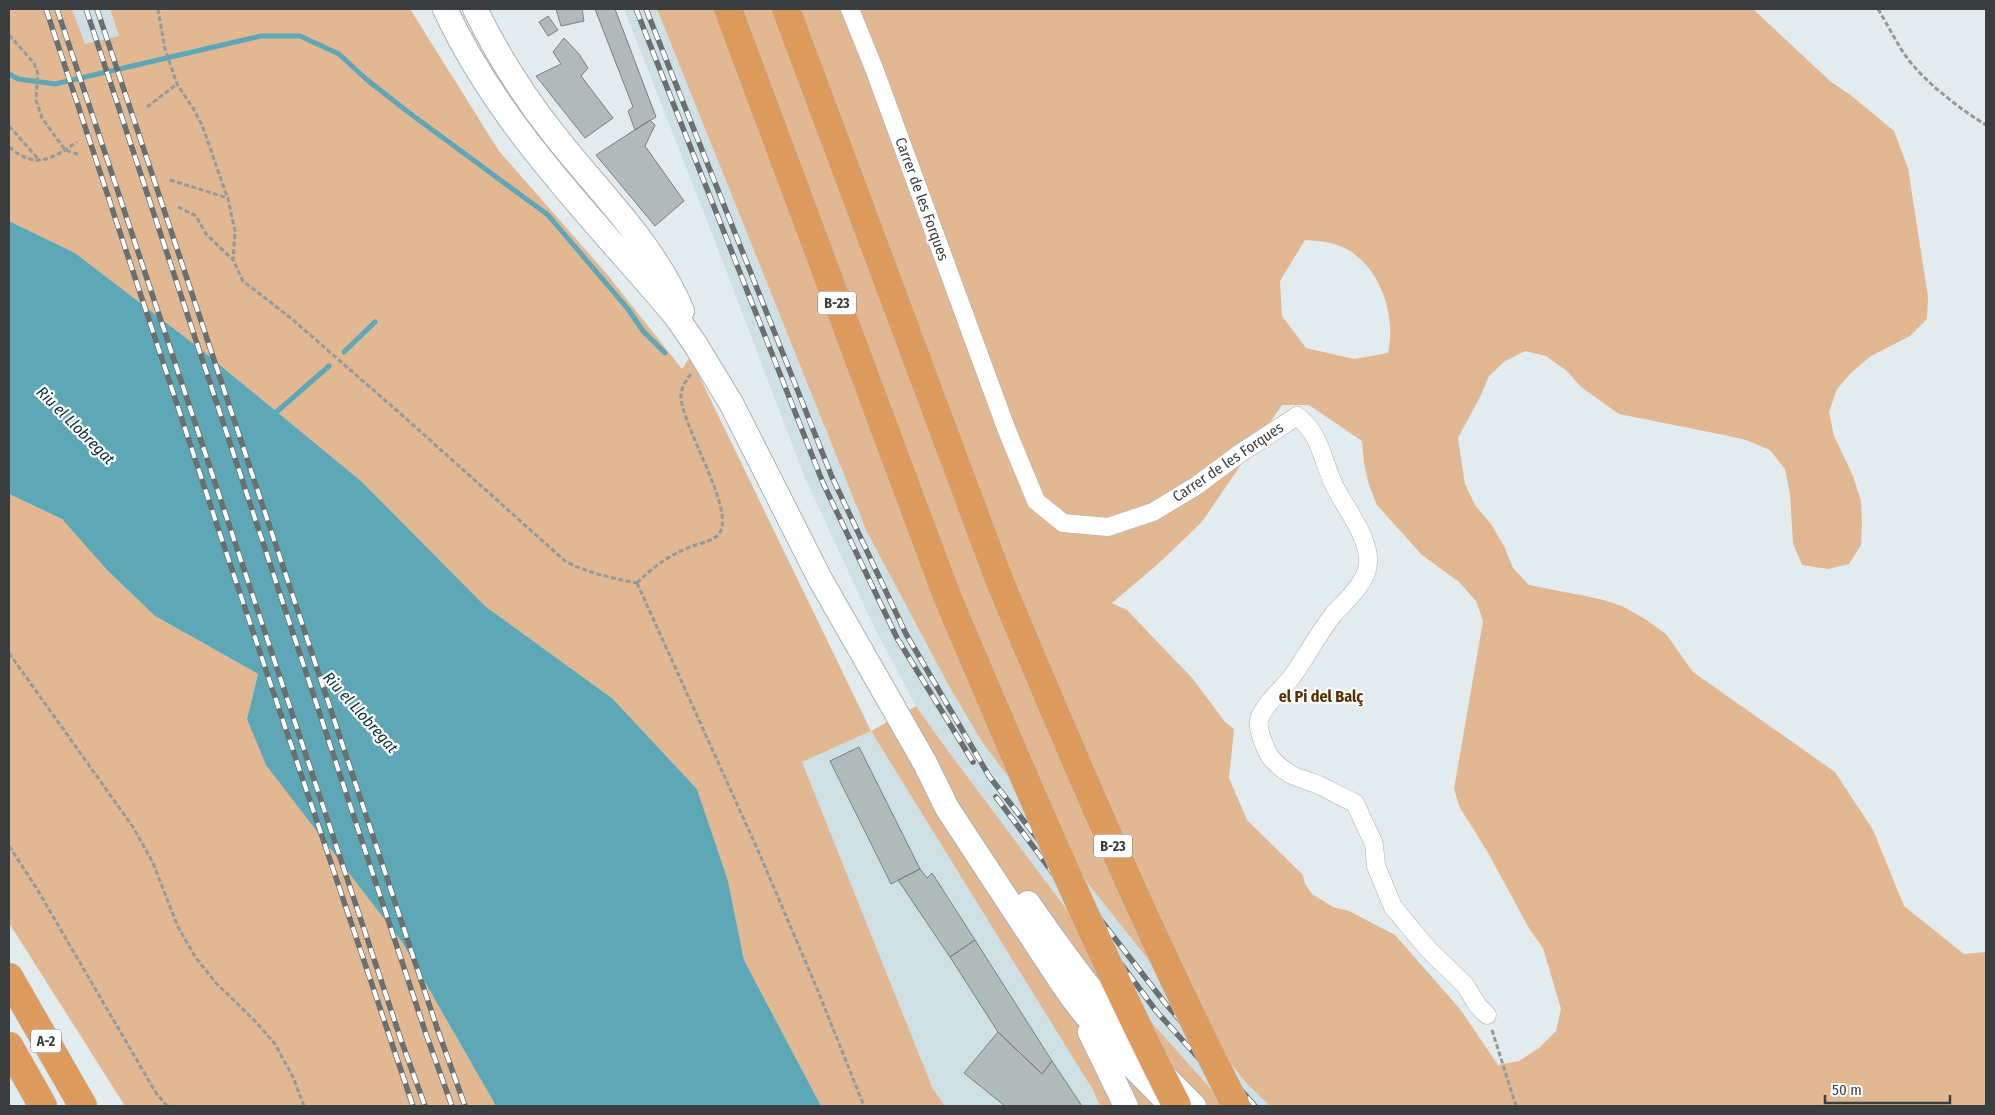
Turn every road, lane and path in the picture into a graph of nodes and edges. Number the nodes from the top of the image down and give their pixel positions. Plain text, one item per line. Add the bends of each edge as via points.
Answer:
1 (158, 9) edge
2 (445, 9) edge
3 (475, 9) edge
4 (728, 9) edge
5 (786, 9) edge
6 (850, 9) edge
7 (1878, 9) edge
8 (9, 35) edge
9 (177, 84) junction
10 (147, 106) dead end
11 (1986, 125) edge
12 (10, 126) edge
13 (77, 142) dead end
14 (9, 148) edge
15 (65, 150) junction
16 (80, 155) dead end
17 (40, 161) junction
18 (170, 180) dead end
19 (228, 199) junction
20 (178, 207) dead end
21 (233, 260) junction
22 (701, 353) junction
23 (637, 582) junction
24 (9, 653) edge
25 (925, 763) junction
26 (9, 846) edge
27 (9, 977) edge
28 (1078, 1008) junction
29 (1487, 1015) joint
30 (9, 1046) edge
31 (43, 1106) edge
32 (83, 1106) edge
33 (167, 1106) edge
34 (304, 1106) edge
35 (864, 1106) edge
36 (1126, 1106) edge
37 (1172, 1106) edge
38 (1177, 1106) edge
39 (1194, 1106) edge
40 (1236, 1106) edge
41 (1516, 1106) edge

1 - 9 path via 165,49
2 - 22 main road via 472,60 509,117 550,170 652,288
3 - 22 main road via 516,83 667,278
4 - 38 highway, B-23, bridge via 947,596 1086,920
5 - 40 highway, B-23, bridge via 1000,582 1084,782
6 - 29 street, Carrer de les Forques via 1036,501 1063,523 1108,528 1153,512 1297,416 1308,424 1368,551 1367,571 1312,643 1291,678 1272,699 1259,721 1262,739 1272,759 1290,774 1355,804 1374,844 1376,866 1393,908 1465,985
7 - 11 path via 1906,57 1936,88
8 - 15 path via 34,63 38,74 36,100 42,118
9 - 10 path
9 - 19 path via 202,125
12 - 17 path
13 - 15 path
14 - 17 path via 18,155
15 - 16 path
15 - 17 path via 52,159
18 - 19 path
19 - 21 path via 235,231
20 - 21 path via 196,216 206,234
21 - 23 path via 243,281 404,416 565,562 606,577
22 - 23 path via 681,395 688,426 722,509 723,525 720,534 656,565
22 - 25 main road via 731,403 820,579
23 - 35 path via 760,855
24 - 34 path via 133,827 196,958 275,1044
25 - 28 main road via 947,808
25 - 39 main road via 1105,1008 1158,1071
26 - 33 path via 38,889 156,1093
27 - 32 highway, A-2
28 - 36 main road
28 - 37 main road
29 - 41 path
30 - 31 highway, A-2

